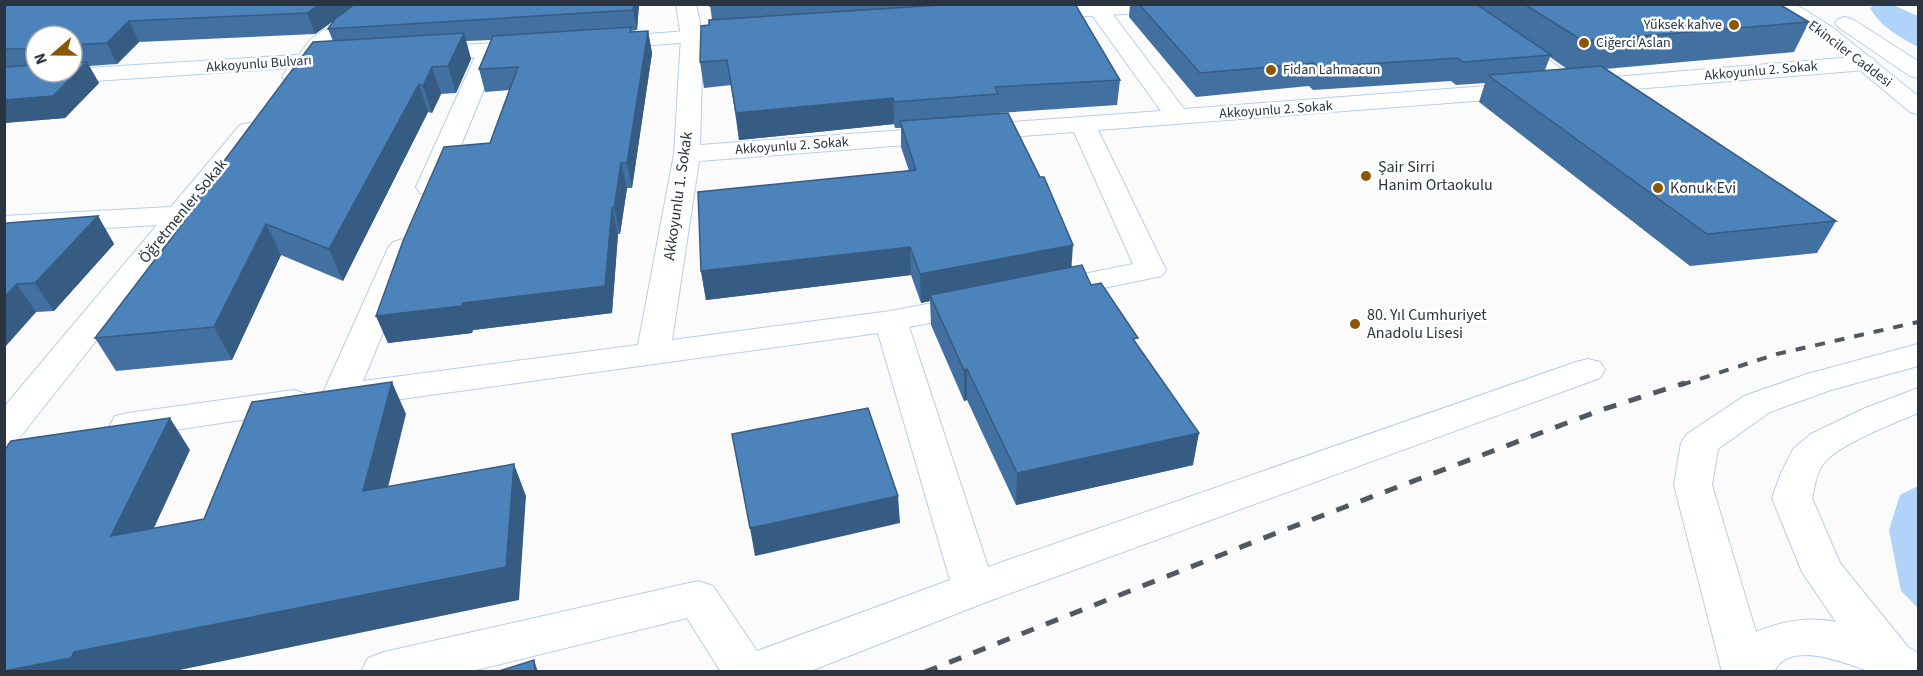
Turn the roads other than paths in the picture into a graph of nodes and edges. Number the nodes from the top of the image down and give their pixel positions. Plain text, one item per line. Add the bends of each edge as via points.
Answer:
1 (375, 4) edge
2 (1197, 4) edge
3 (1452, 4) edge
4 (1780, 4) edge
5 (1817, 4) edge
6 (1096, 7) edge
7 (1013, 14) edge
8 (689, 20) edge
9 (760, 23) edge
10 (589, 34) edge
11 (359, 50) edge
12 (489, 50) junction
13 (312, 52) junction
14 (84, 58) edge
15 (24, 61) edge
16 (4, 62) edge
17 (1865, 63) junction
18 (1918, 71) edge
19 (4, 80) edge
20 (1574, 87) junction
21 (1918, 107) edge
22 (1178, 117) junction
23 (1083, 124) junction
24 (687, 154) junction
25 (181, 215) junction
26 (4, 225) edge
27 (891, 321) junction
28 (654, 351) junction
29 (1918, 355) edge
30 (1588, 370) dead end
31 (340, 395) junction
32 (1918, 400) edge
33 (97, 429) edge
34 (4, 432) edge
35 (39, 438) edge
36 (4, 442) edge
37 (974, 589) junction
38 (1902, 666) edge
39 (384, 672) edge
40 (746, 672) edge
41 (754, 672) edge
42 (1745, 672) edge
43 (1751, 672) edge

1 - 13 street, Öğretmenler Sokak
2 - 6 street
3 - 20 street
4 - 17 street, Ekinciler Caddesi via 1826,31
5 - 18 street, Ekinciler Caddesi
6 - 7 street
6 - 22 street
8 - 9 street
8 - 10 street
8 - 24 street, Akkoyunlu 1. Sokak
11 - 13 street, Akkoyunlu Bulvarı
12 - 12 street via 547,37 412,46
12 - 31 street
13 - 14 street, Akkoyunlu Bulvarı
13 - 19 street, Akkoyunlu Bulvarı
13 - 25 street, Öğretmenler Sokak
15 - 16 street
17 - 20 street, Akkoyunlu 2. Sokak
17 - 21 street, Ekinciler Caddesi
20 - 22 street, Akkoyunlu 2. Sokak
22 - 23 street, Akkoyunlu 2. Sokak
23 - 24 street, Akkoyunlu 2. Sokak
23 - 27 street via 1151,270
24 - 28 street, Akkoyunlu 1. Sokak
25 - 26 street
25 - 34 street, Öğretmenler Sokak
27 - 28 street
27 - 37 street
28 - 31 street
29 - 42 street via 1757,404 1700,443 1693,485
30 - 37 street
31 - 33 street
32 - 38 street via 1831,440 1806,456 1792,498 1823,572
35 - 36 street
37 - 41 street
38 - 43 street via 1852,644 1816,638 1786,639 1763,649
39 - 40 street via 698,598

